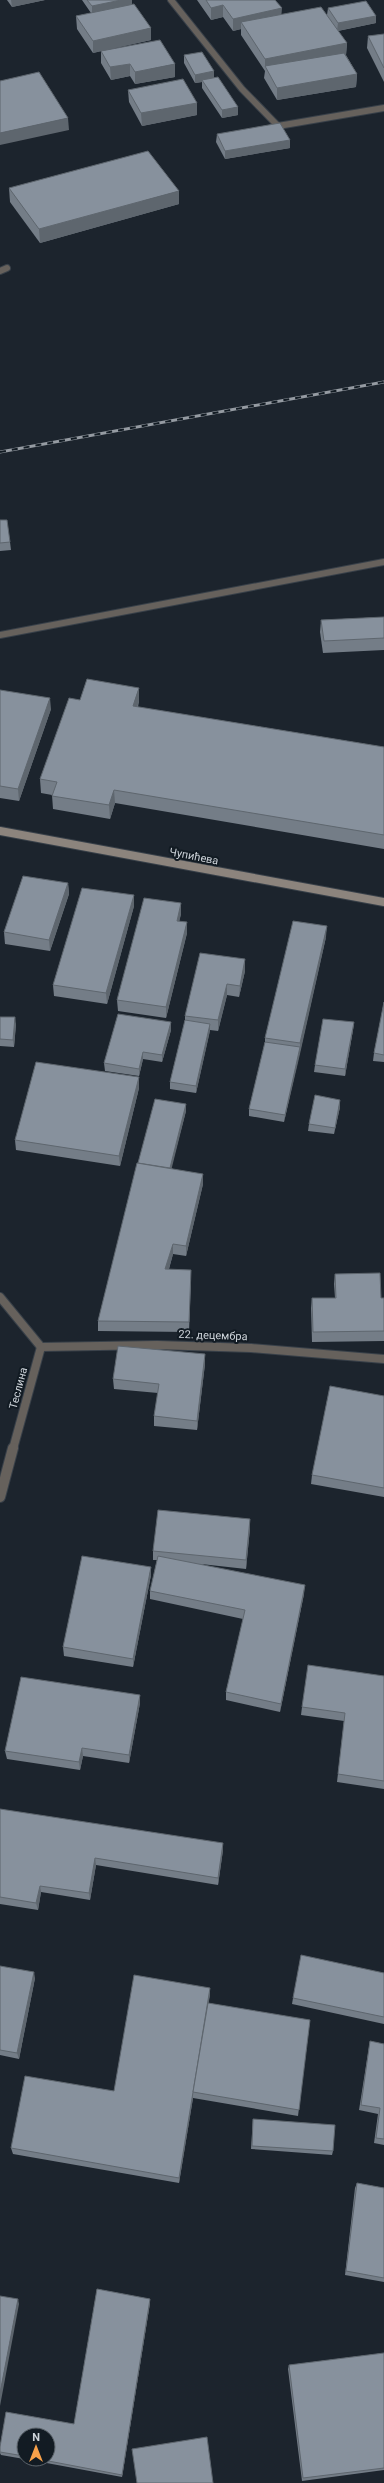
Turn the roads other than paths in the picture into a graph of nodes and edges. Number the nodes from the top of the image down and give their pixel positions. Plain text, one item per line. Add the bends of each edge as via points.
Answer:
1 (171, 0) edge
2 (384, 108) edge
3 (7, 268) dead end
4 (0, 271) edge
5 (384, 562) edge
6 (0, 636) edge
7 (0, 831) edge
8 (384, 902) edge
9 (0, 1296) edge
10 (41, 1347) junction
11 (384, 1360) edge
12 (0, 1497) edge

1 - 2 street via 242,89 278,126
3 - 4 street
5 - 6 street
7 - 8 street, Чупићева
9 - 10 street
10 - 11 street, 22. децембра via 157,1345 251,1348
10 - 12 street, Теслина

